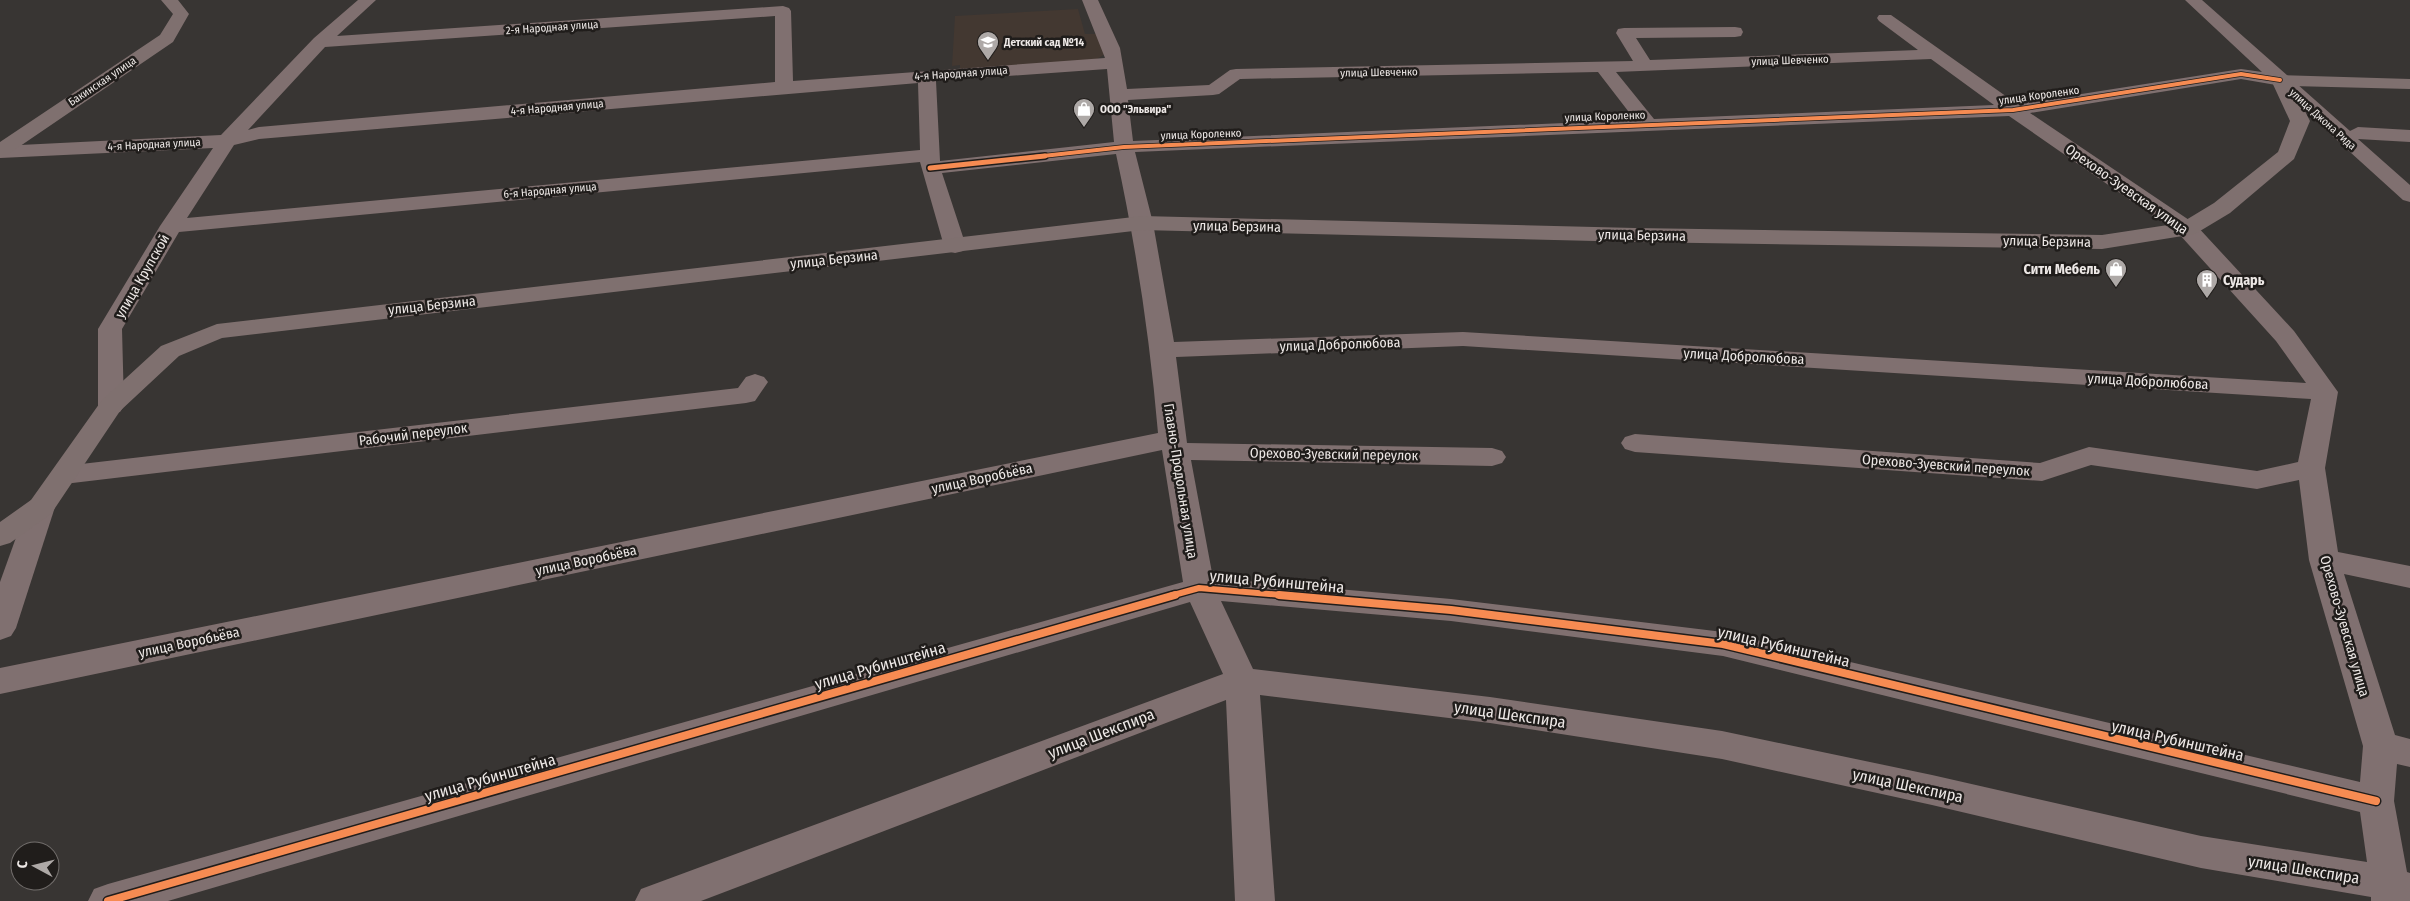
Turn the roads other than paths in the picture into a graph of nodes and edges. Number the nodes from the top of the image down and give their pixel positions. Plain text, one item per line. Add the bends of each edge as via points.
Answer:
1 (169, 0) edge
2 (368, 0) edge
3 (1090, 0) edge
4 (2193, 0) edge
5 (628, 7) dead end
6 (1885, 18) dead end
7 (620, 22) junction
8 (1735, 32) dead end
9 (320, 42) junction
10 (1936, 54) junction
11 (1115, 63) junction
12 (1645, 65) junction
13 (1603, 67) junction
14 (926, 75) junction
15 (2280, 80) junction
16 (2410, 84) edge
17 (784, 87) junction
18 (1118, 94) junction
19 (2013, 110) junction
20 (1649, 125) junction
21 (2358, 133) dead end
22 (2410, 136) edge
23 (227, 141) junction
24 (1124, 147) junction
25 (0, 152) edge
26 (930, 161) junction
27 (2410, 196) edge
28 (1142, 223) junction
29 (171, 226) junction
30 (2187, 229) junction
31 (955, 246) junction
32 (1163, 350) junction
33 (755, 382) dead end
34 (2325, 392) junction
35 (111, 406) junction
36 (1635, 443) dead end
37 (1174, 445) junction
38 (1492, 457) dead end
39 (2311, 468) junction
40 (64, 475) junction
41 (41, 507) junction
42 (0, 536) edge
43 (2324, 560) junction
44 (2410, 577) edge
45 (1199, 588) junction
46 (0, 628) edge
47 (1242, 680) junction
48 (0, 681) edge
49 (2395, 750) edge
50 (2376, 801) junction
51 (2396, 892) edge
52 (108, 901) edge
53 (655, 901) edge
54 (1255, 901) edge

1 - 25 main road, Бакинская улица via 181,14 167,38
2 - 9 street, улица Крупской
3 - 11 street, Главно-Продольная улица via 1112,48
4 - 15 street, улица Джона Рида
5 - 7 street
6 - 10 street, Орехово-Зуевская улица
7 - 9 street, 2-я Народная улица
7 - 17 street, 2-я Народная улица via 783,11
8 - 12 street via 1624,33
9 - 23 street, улица Крупской
10 - 12 street, улица Шевченко
10 - 19 street, Орехово-Зуевская улица
11 - 14 street, 4-я Народная улица
11 - 18 street, Главно-Продольная улица
12 - 13 street, улица Шевченко
13 - 18 street, улица Шевченко via 1236,74 1213,90
13 - 20 street
14 - 17 street, 4-я Народная улица
14 - 26 street
15 - 16 main road, улица Короленко
15 - 19 street, улица Короленко via 2240,74
15 - 27 street, улица Джона Рида
15 - 30 main road, улица Берзина via 2300,121 2287,155 2222,208
17 - 23 street, 4-я Народная улица via 259,133
18 - 24 street, Главно-Продольная улица
19 - 20 street, улица Короленко
19 - 30 street, Орехово-Зуевская улица
20 - 24 street, улица Короленко
21 - 22 street
23 - 25 street, 4-я Народная улица
23 - 29 street, улица Крупской
24 - 26 street, улица Короленко
24 - 28 street, Главно-Продольная улица
26 - 29 street, 6-я Народная улица
26 - 31 street
28 - 30 main road, улица Берзина via 2102,242
28 - 31 main road, улица Берзина
28 - 32 street, Главно-Продольная улица
29 - 35 street, улица Крупской via 110,329
30 - 34 street, Орехово-Зуевская улица via 2285,336
31 - 35 main road, улица Берзина via 217,331 170,351
32 - 34 street, улица Добролюбова via 1463,340
32 - 37 street, Главно-Продольная улица
33 - 40 street, Рабочий переулок via 746,395
34 - 39 street, Орехово-Зуевская улица
35 - 40 main road
36 - 39 street, Орехово-Зуевский переулок via 2042,472 2089,456 2256,480
37 - 38 street, Орехово-Зуевский переулок
37 - 45 street, Главно-Продольная улица
37 - 48 street, улица Воробьёва
39 - 43 street, Орехово-Зуевская улица
40 - 41 main road
41 - 42 main road
41 - 46 street
43 - 44 street
43 - 49 street, Орехово-Зуевская улица
45 - 47 street, Главно-Продольная улица
45 - 50 street, улица Рубинштейна via 1451,610 1723,644
45 - 52 street, улица Рубинштейна
47 - 51 street, улица Шекспира via 1490,710 1722,745
47 - 53 street, улица Шекспира
47 - 54 street, Главно-Продольная улица
49 - 50 street, Орехово-Зуевская улица
50 - 51 street, Орехово-Зуевская улица

